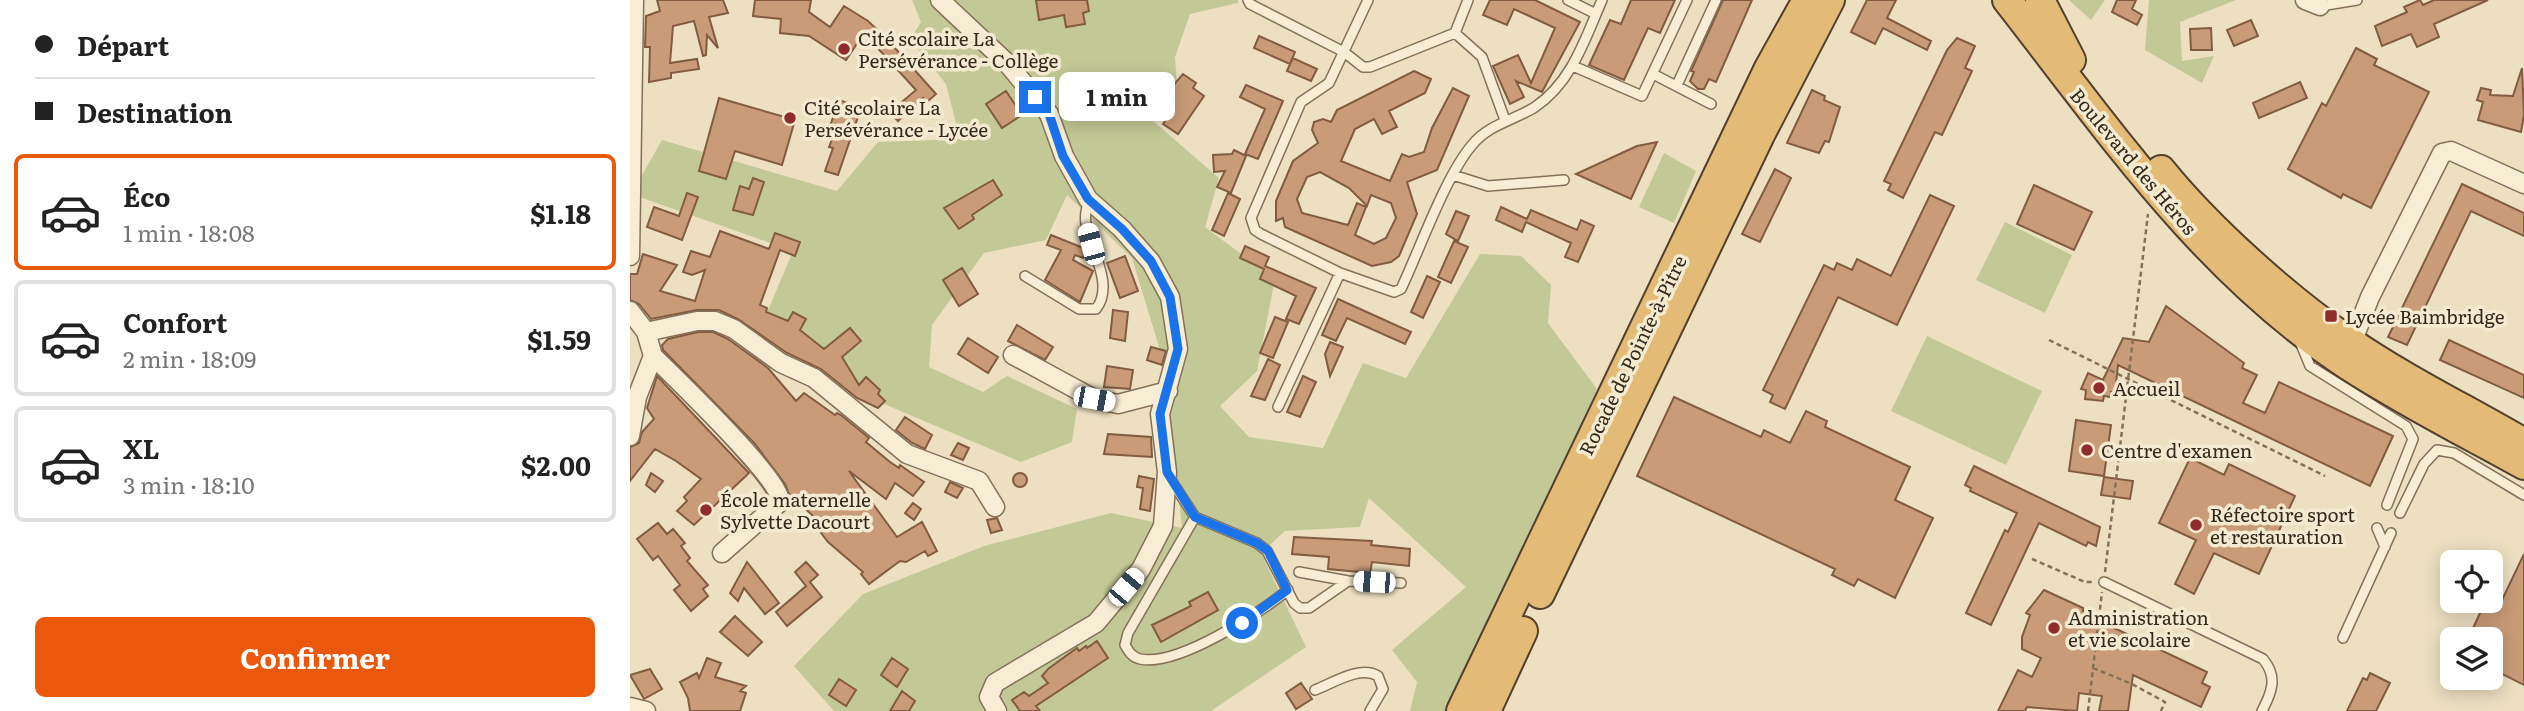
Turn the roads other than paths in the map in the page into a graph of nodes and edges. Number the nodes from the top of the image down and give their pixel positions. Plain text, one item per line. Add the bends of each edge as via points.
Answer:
1 (634, 0) edge
2 (940, 0) edge
3 (1248, 0) edge
4 (1368, 0) edge
5 (1468, 0) edge
6 (1569, 0) edge
7 (1602, 0) edge
8 (1687, 0) edge
9 (1716, 0) edge
10 (1789, 0) edge
11 (1807, 0) edge
12 (1830, 0) edge
13 (1850, 0) edge
14 (2007, 0) edge
15 (2040, 0) edge
16 (2357, 0) edge
17 (2312, 3) edge
18 (1596, 14) junction
19 (1455, 33) junction
20 (1344, 52) junction
21 (631, 66) edge
22 (1573, 66) junction
23 (1653, 74) junction
24 (1676, 85) junction
25 (1711, 104) dead end
26 (1505, 120) junction
27 (1750, 131) junction
28 (1453, 175) junction
29 (1564, 180) dead end
30 (2524, 184) edge
31 (1088, 199) junction
32 (630, 225) edge
33 (630, 256) edge
34 (1340, 273) junction
35 (1025, 276) dead end
36 (630, 310) edge
37 (2296, 327) junction
38 (646, 332) junction
39 (2352, 343) junction
40 (653, 355) junction
41 (1013, 355) dead end
42 (1168, 391) junction
43 (633, 395) edge
44 (1278, 407) dead end
45 (630, 436) edge
46 (2524, 443) edge
47 (2524, 466) edge
48 (1167, 472) junction
49 (2524, 495) edge
50 (2387, 505) dead end
51 (995, 507) dead end
52 (2400, 513) dead end
53 (1195, 517) junction
54 (2377, 528) dead end
55 (2390, 533) dead end
56 (2385, 547) junction
57 (722, 553) dead end
58 (1300, 572) dead end
59 (1348, 580) junction
60 (2104, 582) road end
61 (1401, 583) dead end
62 (1287, 590) junction
63 (2343, 638) dead end
64 (1315, 690) dead end
65 (630, 707) edge
66 (646, 711) edge
67 (997, 711) edge
68 (1370, 711) edge
69 (1461, 711) edge
70 (1486, 711) edge
71 (2262, 711) edge

1 - 21 street
2 - 31 street via 1007,63 1049,114 1063,156
3 - 20 lane
4 - 20 lane
5 - 19 lane
6 - 18 lane
7 - 18 lane
8 - 23 lane
9 - 24 lane
10 - 27 highway via 1747,85
11 - 27 highway, Rocade de Pointe-à-Pitre
12 - 27 highway, Rocade de Pointe-à-Pitre
13 - 27 highway
14 - 37 highway, Boulevard des Héros via 2160,197 2232,271
15 - 39 highway, Boulevard des Héros via 2072,61 2172,184 2312,315
16 - 17 lane
18 - 22 lane
19 - 20 lane via 1370,67
19 - 26 lane via 1482,57
20 - 34 lane via 1329,83 1301,102 1251,218 1261,234
21 - 32 street
22 - 23 lane via 1642,96
22 - 26 lane via 1555,91 1533,108
23 - 24 lane
24 - 25 lane
26 - 28 lane via 1471,146
27 - 69 highway, Rocade de Pointe-à-Pitre
27 - 70 highway, Rocade de Pointe-à-Pitre
28 - 29 lane via 1488,186
28 - 34 lane via 1401,289 1387,290
30 - 39 street via 2451,151 2442,153
31 - 35 lane via 1085,220 1103,293 1096,309 1079,309
31 - 42 street via 1151,261 1170,297 1178,349
32 - 33 street
34 - 44 lane
36 - 38 street
37 - 47 highway, Boulevard des Héros via 2348,366
37 - 50 lane via 2310,366 2406,426 2413,439
38 - 40 street
38 - 51 street via 697,321 715,321 734,329 860,412 907,454 979,481
39 - 46 highway, Boulevard des Héros
40 - 43 street
40 - 57 street via 758,465 781,496 780,502
41 - 42 street via 1094,399 1118,404
42 - 48 street via 1160,414
43 - 45 street
48 - 53 lane
48 - 67 street via 1163,526 1141,569 1096,623 995,683 989,698
49 - 52 lane via 2454,453 2437,450 2424,464
53 - 62 lane via 1262,546
53 - 62 lane via 1128,633 1125,645 1132,656 1143,660 1169,655 1209,640
54 - 56 lane
55 - 56 lane
56 - 63 lane
58 - 59 lane
59 - 61 lane
59 - 62 lane via 1306,609 1294,603
60 - 71 lane via 2263,659 2274,690
64 - 68 lane via 1361,672 1373,673 1382,689
65 - 66 street

